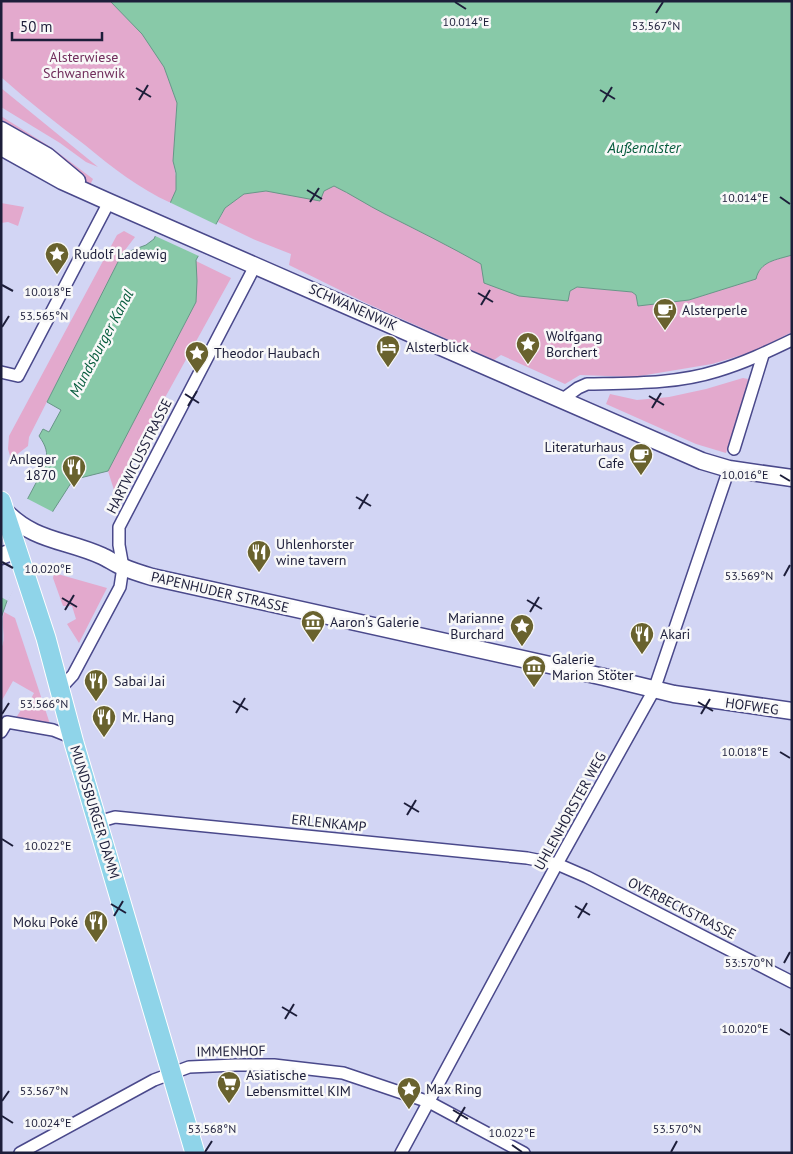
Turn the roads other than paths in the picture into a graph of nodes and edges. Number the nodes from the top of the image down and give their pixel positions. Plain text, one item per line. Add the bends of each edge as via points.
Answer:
1 (1, 130) edge
2 (1, 147) edge
3 (88, 191) junction
4 (109, 202) junction
5 (255, 266) junction
6 (792, 340) edge
7 (763, 355) junction
8 (1, 372) edge
9 (563, 399) junction
10 (734, 450) dead end
11 (729, 469) junction
12 (792, 478) edge
13 (7, 515) edge
14 (9, 553) edge
15 (123, 567) junction
16 (59, 690) junction
17 (654, 690) junction
18 (792, 711) edge
19 (4, 727) edge
20 (73, 738) junction
21 (98, 822) junction
22 (557, 864) junction
23 (792, 982) edge
24 (172, 1073) junction
25 (429, 1102) junction
26 (20, 1153) edge
27 (195, 1153) edge
28 (401, 1153) edge
29 (524, 1153) edge

1 - 3 main road, SCHWANENWIK via 47,156
2 - 3 main road, SCHWANENWIK via 62,181
3 - 4 main road, SCHWANENWIK
4 - 5 main road, SCHWANENWIK
4 - 8 street via 18,376
5 - 9 main road, SCHWANENWIK
5 - 15 street, HARTWICUSSTRASSE via 119,527
6 - 7 street
7 - 9 street via 690,377 588,384
7 - 10 street
9 - 11 main road, SCHWANENWIK via 702,461
11 - 12 main road, SCHWANENWIK
11 - 17 street, UHLENHORSTER WEG
13 - 14 main road, MUNDSBURGER DAMM
13 - 15 main road, PAPENHUDER STRASSE via 42,537 102,556
14 - 16 main road, MUNDSBURGER DAMM via 24,572
15 - 16 street, HARTWICUSSTRASSE via 120,587 73,675
15 - 17 main road, PAPENHUDER STRASSE via 199,588
16 - 20 main road, MUNDSBURGER DAMM
17 - 18 main road, HOFWEG
17 - 22 street, UHLENHORSTER WEG
19 - 20 street via 53,730
20 - 21 main road, MUNDSBURGER DAMM
21 - 22 street, ERLENKAMP via 115,817 527,858
21 - 24 main road, MUNDSBURGER DAMM
22 - 23 street, OVERBECKSTRASSE
22 - 25 street, UHLENHORSTER WEG
24 - 25 street, IMMENHOF via 189,1067 274,1065 343,1073
24 - 26 street, IMMENHOF
24 - 27 main road, MUNDSBURGER DAMM
25 - 28 street, UHLENHORSTER WEG
25 - 29 street, IMMENHOF

